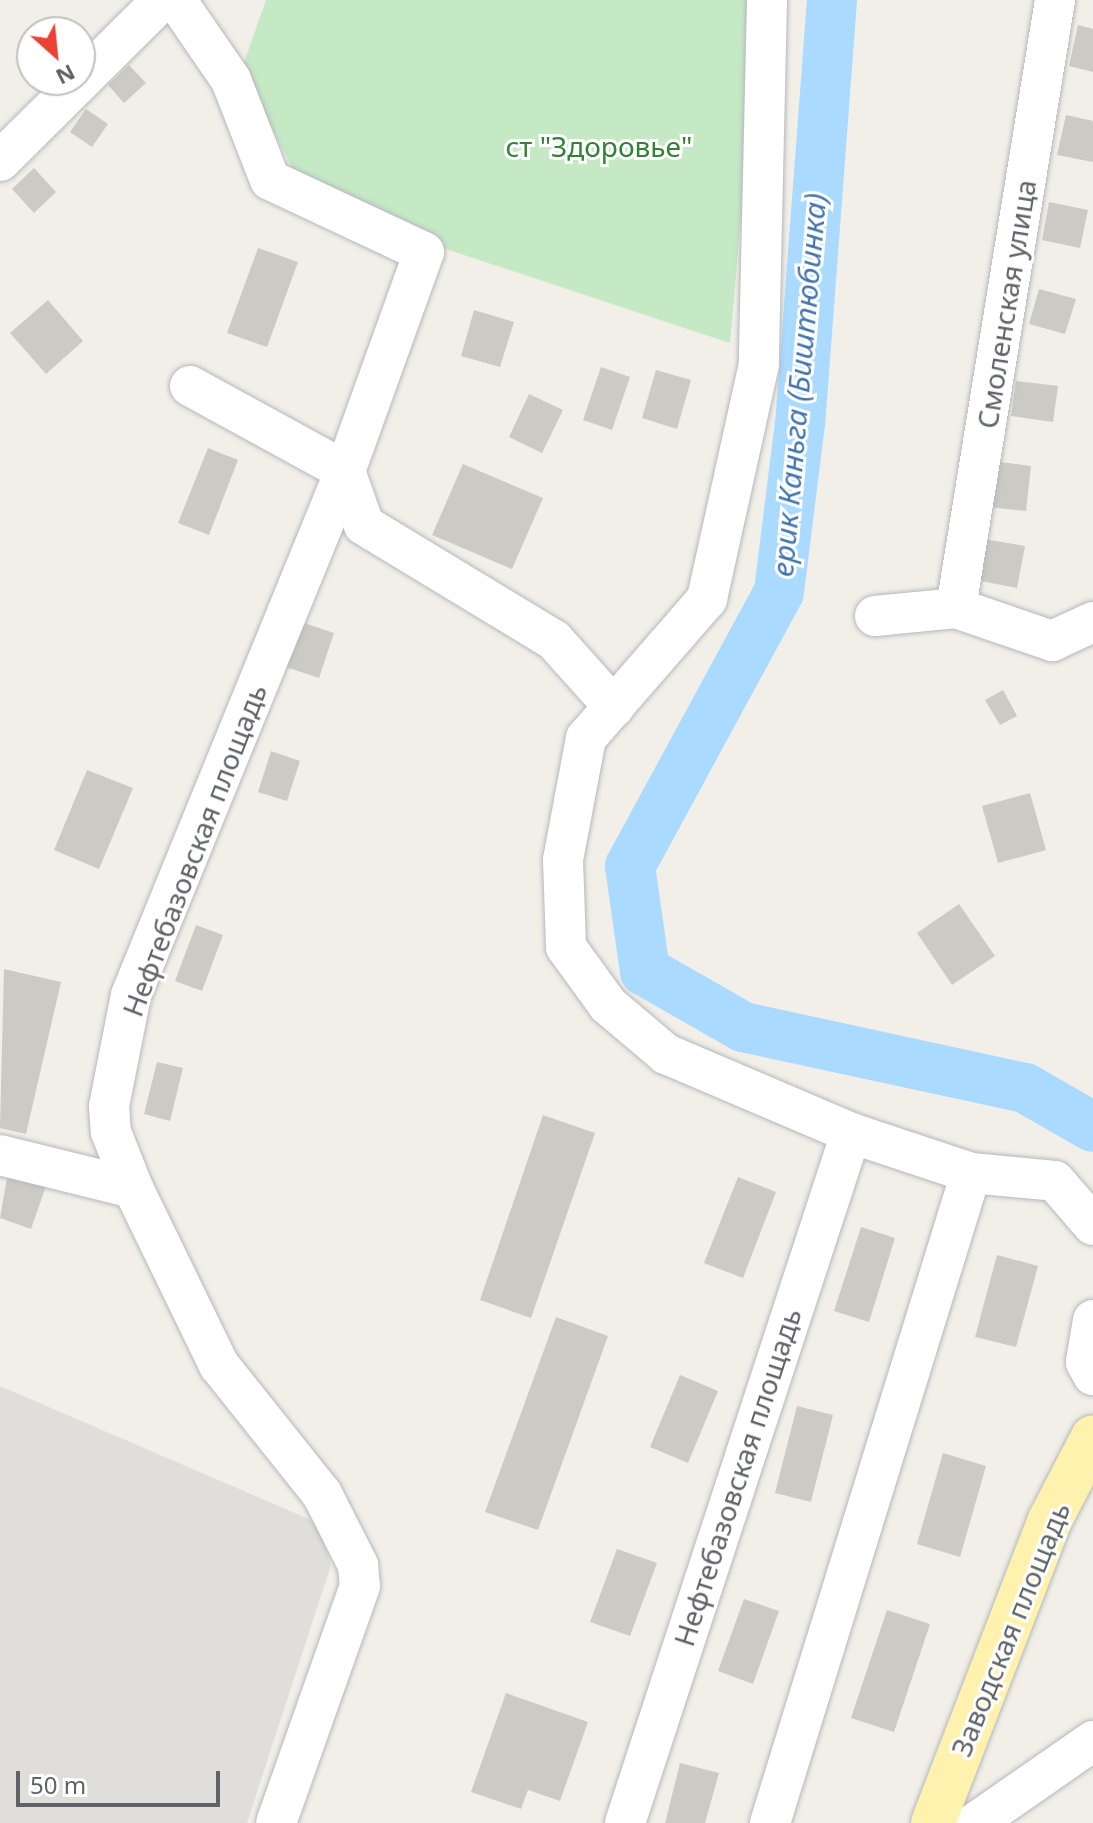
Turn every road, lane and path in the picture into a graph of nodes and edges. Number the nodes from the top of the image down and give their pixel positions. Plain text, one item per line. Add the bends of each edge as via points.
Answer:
1 (162, 0) edge
2 (176, 0) edge
3 (767, 0) edge
4 (1055, 0) edge
5 (0, 161) edge
6 (190, 386) dead end
7 (345, 471) junction
8 (956, 608) junction
9 (875, 616) dead end
10 (1093, 622) edge
11 (614, 707) junction
12 (851, 1133) junction
13 (0, 1155) edge
14 (971, 1173) junction
15 (133, 1188) junction
16 (1093, 1225) edge
17 (1093, 1320) edge
18 (1093, 1375) edge
19 (1093, 1437) edge
20 (1093, 1741) edge
21 (276, 1823) edge
22 (625, 1823) edge
23 (770, 1823) edge
24 (933, 1823) edge
25 (975, 1823) edge

1 - 5 street
2 - 7 street, Нефтебазовская площадь via 231,80 270,180 424,252
3 - 11 street via 759,364 707,599
4 - 8 street, Смоленская улица
6 - 7 street
7 - 11 street via 364,525 554,640
7 - 15 street, Нефтебазовская площадь via 131,995 109,1106 111,1132
8 - 9 street
8 - 10 street via 1052,641
11 - 12 street via 586,738 563,860 566,947 608,1005 666,1054
12 - 14 street
12 - 22 street, Нефтебазовская площадь
13 - 15 street
14 - 16 street via 1055,1181
14 - 23 street
15 - 21 street, Нефтебазовская площадь via 219,1365 322,1494 358,1565 360,1586
17 - 18 street via 1086,1362
19 - 24 main road, Заводская площадь via 1050,1520
20 - 25 street

